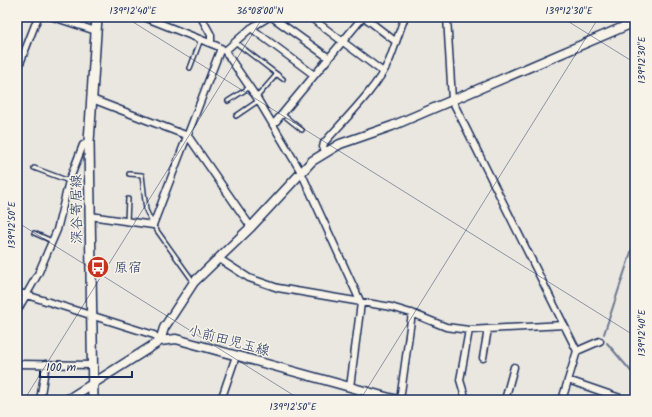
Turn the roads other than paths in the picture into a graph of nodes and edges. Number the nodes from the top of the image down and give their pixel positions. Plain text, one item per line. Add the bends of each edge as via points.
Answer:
1 (38, 17) edge
2 (53, 17) edge
3 (97, 17) edge
4 (144, 17) edge
5 (201, 17) edge
6 (271, 17) edge
7 (310, 17) edge
8 (363, 17) edge
9 (404, 17) edge
10 (447, 17) edge
11 (153, 19) edge
12 (635, 22) edge
13 (252, 28) junction
14 (96, 31) junction
15 (201, 39) junction
16 (395, 41) junction
17 (235, 42) junction
18 (343, 42) junction
19 (211, 43) junction
20 (223, 50) junction
21 (329, 58) junction
22 (190, 68) dead end
23 (17, 71) edge
24 (383, 72) junction
25 (277, 74) junction
26 (314, 75) junction
27 (283, 79) dead end
28 (250, 87) junction
29 (92, 98) junction
30 (258, 100) junction
31 (452, 100) junction
32 (228, 101) dead end
33 (282, 114) junction
34 (236, 116) dead end
35 (272, 125) junction
36 (302, 130) dead end
37 (188, 136) junction
38 (89, 142) junction
39 (326, 152) junction
40 (34, 168) dead end
41 (301, 172) junction
42 (129, 174) dead end
43 (69, 180) junction
44 (128, 199) dead end
45 (90, 216) junction
46 (127, 222) junction
47 (153, 225) junction
48 (250, 227) junction
49 (34, 233) dead end
50 (52, 241) junction
51 (218, 258) junction
52 (194, 282) junction
53 (17, 292) edge
54 (26, 294) junction
55 (361, 303) junction
56 (17, 311) edge
57 (412, 313) junction
58 (92, 315) junction
59 (564, 325) junction
60 (488, 329) junction
61 (469, 330) junction
62 (160, 341) junction
63 (600, 341) dead end
64 (577, 351) junction
65 (236, 356) junction
66 (483, 358) dead end
67 (17, 364) edge
68 (46, 364) junction
69 (92, 365) junction
70 (514, 367) dead end
71 (568, 380) junction
72 (92, 384) junction
73 (350, 387) junction
74 (367, 391) junction
75 (40, 400) edge
76 (67, 400) edge
77 (93, 400) edge
78 (221, 400) edge
79 (365, 400) edge
80 (397, 400) edge
81 (400, 400) edge
82 (466, 400) edge
83 (505, 400) edge
84 (562, 400) edge
85 (626, 400) edge

1 - 23 street
2 - 14 street
3 - 14 main road, 深谷寄居線
4 - 11 street
5 - 19 street via 211,35
6 - 13 street
6 - 21 street
7 - 18 street
8 - 16 street
8 - 18 street
9 - 16 street
10 - 31 street
11 - 15 street
12 - 31 street
13 - 17 street
13 - 26 street
14 - 29 main road, 深谷寄居線
15 - 19 street
15 - 22 lane
16 - 24 street via 390,60
17 - 20 street
17 - 25 lane
18 - 21 street
18 - 24 street
19 - 20 street
20 - 28 street
20 - 37 street
21 - 26 street
24 - 39 street via 324,143
25 - 27 lane
25 - 30 lane
26 - 33 street
28 - 30 street
28 - 32 lane
29 - 37 street
29 - 38 main road, 深谷寄居線
30 - 34 lane
30 - 35 street
31 - 39 street via 392,126 340,144
31 - 59 street
33 - 35 street
33 - 36 lane
35 - 41 street
37 - 47 street
37 - 48 street
38 - 43 street via 83,145
38 - 45 main road, 深谷寄居線
39 - 41 street
40 - 43 lane
41 - 48 street
41 - 55 street
42 - 47 lane via 142,175 146,210
43 - 50 street
44 - 46 lane
45 - 46 street
45 - 58 main road, 深谷寄居線
46 - 47 street
47 - 52 lane
48 - 51 street
49 - 50 lane
50 - 54 street
51 - 52 street
51 - 55 street via 249,278 278,288
52 - 62 street via 164,328
53 - 54 street
54 - 56 street
54 - 58 street
55 - 57 street
55 - 73 street
57 - 61 street via 446,327
57 - 81 street
58 - 62 street via 154,335
58 - 69 main road, 深谷寄居線
59 - 60 street
59 - 64 street
60 - 61 street
60 - 66 street
61 - 82 street via 460,380
62 - 65 street, 小前田児玉線 via 176,339
62 - 72 street, 小前田児玉線
63 - 64 street
64 - 71 street
65 - 73 street, 小前田児玉線
65 - 78 street
67 - 68 street
68 - 69 street
68 - 75 street
69 - 72 main road, 深谷寄居線
70 - 83 street
71 - 84 street
71 - 85 street
72 - 76 street, 小前田児玉線
72 - 77 main road, 深谷寄居線
73 - 74 street, 小前田児玉線
74 - 79 street
74 - 80 street, 小前田児玉線

